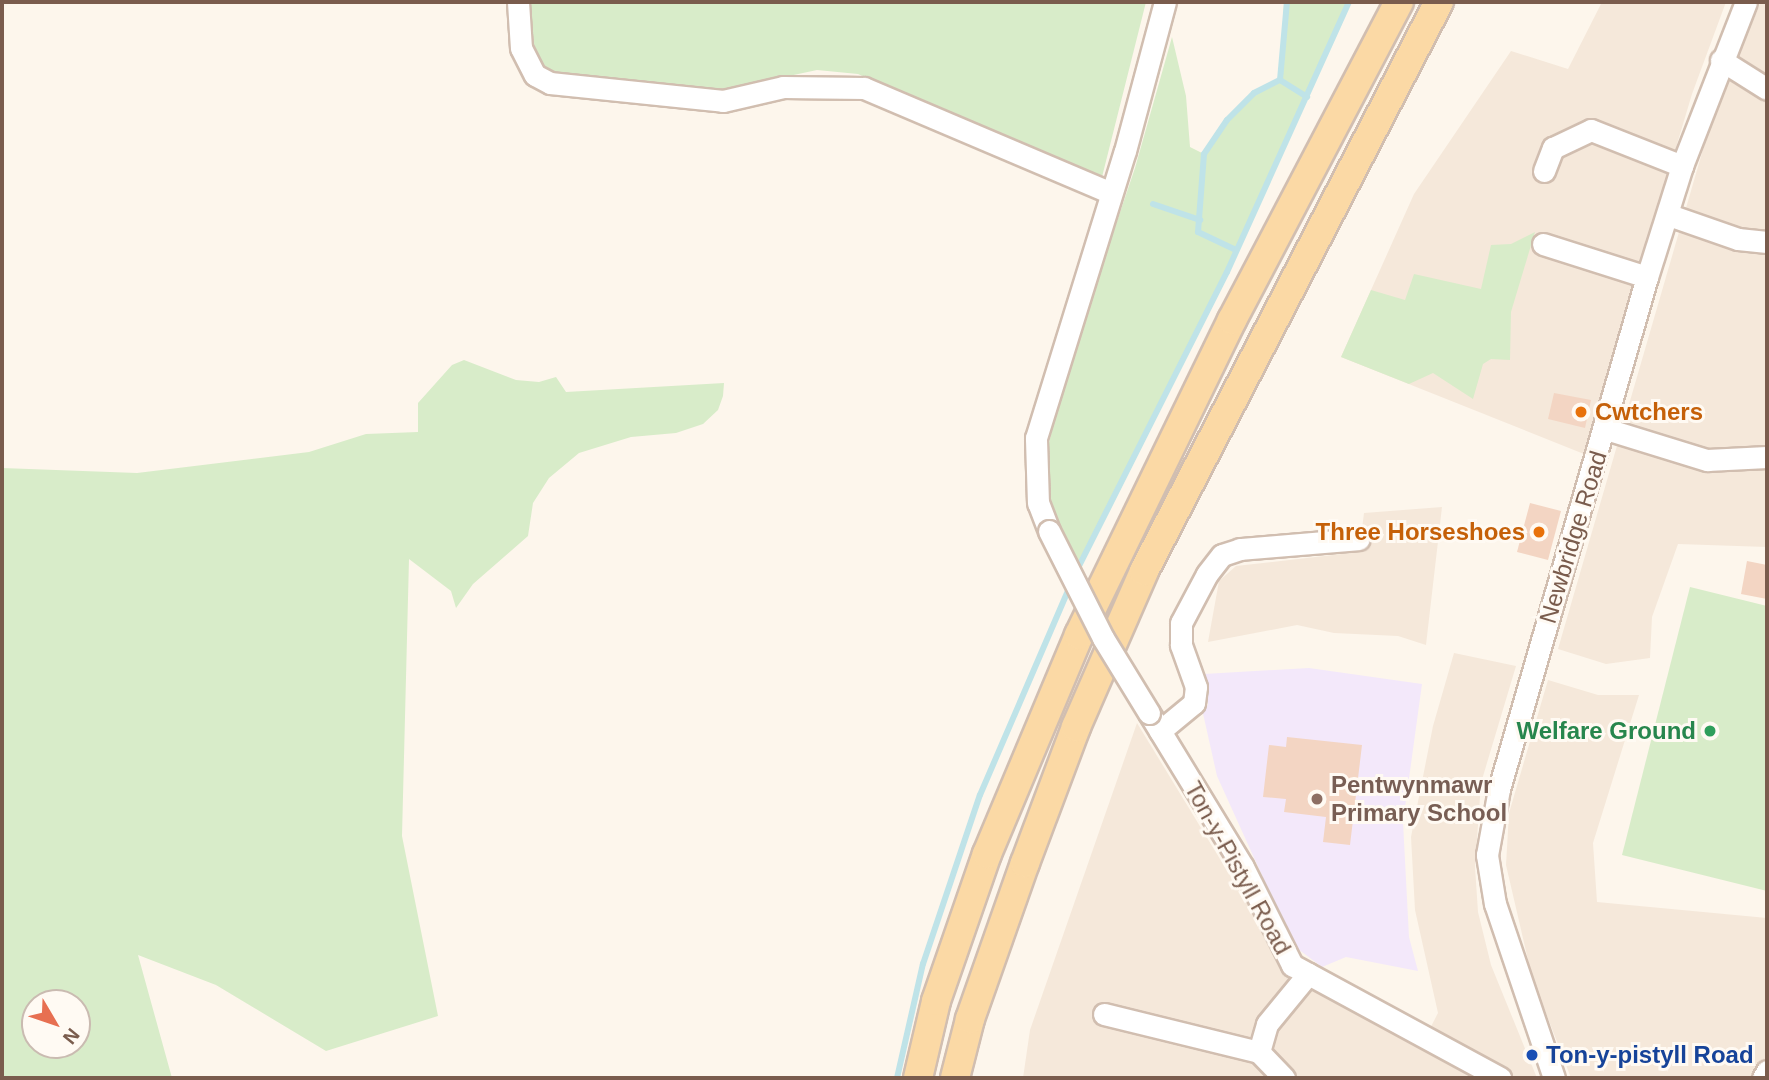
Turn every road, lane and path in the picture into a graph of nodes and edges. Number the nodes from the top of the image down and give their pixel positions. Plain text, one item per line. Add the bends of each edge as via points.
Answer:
1 (518, 2) edge
2 (1165, 2) edge
3 (1399, 2) edge
4 (1439, 2) edge
5 (1745, 2) edge
6 (1721, 60) junction
7 (1767, 89) edge
8 (1682, 166) junction
9 (1544, 171) dead end
10 (1111, 193) junction
11 (1668, 215) junction
12 (1767, 242) edge
13 (1544, 244) dead end
14 (1647, 277) junction
15 (1606, 429) junction
16 (1767, 457) edge
17 (1359, 539) dead end
18 (1160, 732) junction
19 (1307, 974) junction
20 (1104, 1014) dead end
21 (1259, 1052) junction
22 (1767, 1071) edge
23 (918, 1078) edge
24 (955, 1078) edge
25 (1284, 1078) edge
26 (1500, 1078) edge
27 (1554, 1078) edge
28 (1763, 1078) edge

1 - 10 street via 521,48 535,75 550,83 723,101 783,87 864,88
2 - 10 street, Ton-y-Pistyll Road
3 - 23 main road via 1226,332 1079,635 987,854 936,1001
4 - 24 main road via 1144,571 1076,727 1030,850 970,1019
5 - 6 street, Newbridge Road
6 - 7 street
6 - 8 street, Newbridge Road
8 - 9 street via 1591,130 1553,148
8 - 11 street, Newbridge Road
10 - 18 street, Ton-y-Pistyll Road, bridge via 1037,438 1038,503 1103,638
11 - 12 street via 1738,239
11 - 14 street, Newbridge Road
13 - 14 street
14 - 15 street, Newbridge Road
15 - 16 street via 1707,460
15 - 27 street, Newbridge Road via 1499,789 1487,855 1495,904
17 - 18 street via 1240,549 1222,555 1181,623 1181,645 1196,687 1194,703
18 - 19 street, Ton-y-Pistyll Road via 1243,867 1292,965
19 - 21 street via 1266,1024
19 - 26 street, Ton-y-Pistyll Road
20 - 21 street
21 - 25 street
22 - 28 street

